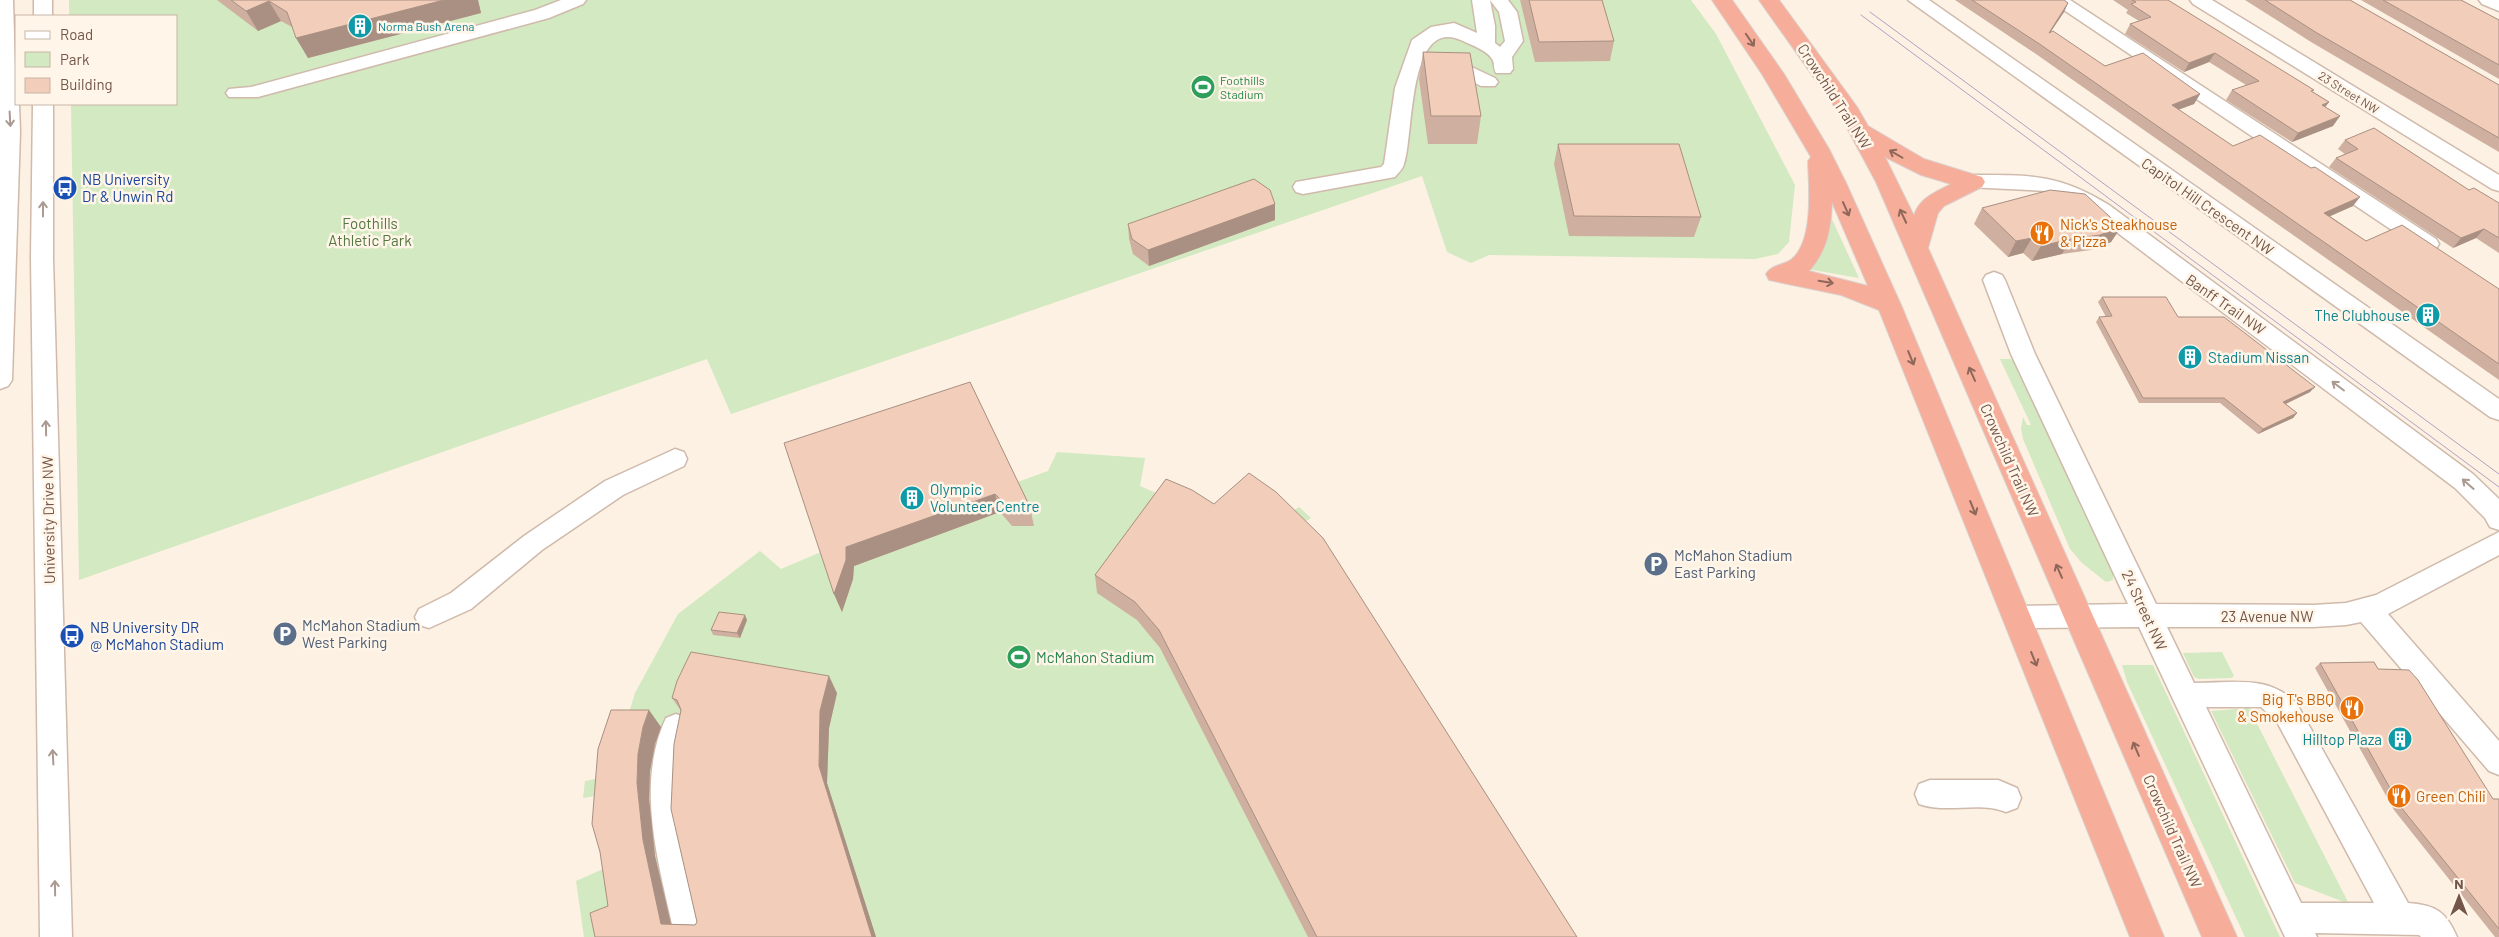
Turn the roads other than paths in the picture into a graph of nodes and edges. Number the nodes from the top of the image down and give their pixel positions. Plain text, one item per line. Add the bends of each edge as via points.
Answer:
1 (4, 0) edge
2 (43, 0) edge
3 (577, 0) edge
4 (1480, 0) edge
5 (1499, 0) edge
6 (1722, 0) edge
7 (1769, 0) edge
8 (1917, 0) edge
9 (2058, 0) edge
10 (2199, 0) edge
11 (2488, 0) edge
12 (2499, 6) edge
13 (43, 15) edge
14 (1419, 44) junction
15 (1486, 44) junction
16 (1488, 82) dead end
17 (236, 93) dead end
18 (43, 105) edge
19 (1859, 129) junction
20 (1818, 149) junction
21 (1974, 182) junction
22 (2499, 184) edge
23 (1303, 187) dead end
24 (1917, 246) junction
25 (2441, 252) edge
26 (42, 258) junction
27 (2, 270) edge
28 (1994, 280) dead end
29 (1889, 305) junction
30 (0, 380) edge
31 (2499, 411) edge
32 (675, 459) dead end
33 (2499, 520) edge
34 (2499, 543) edge
35 (2368, 610) junction
36 (2148, 615) junction
37 (2078, 616) junction
38 (429, 617) dead end
39 (2017, 617) junction
40 (2184, 696) junction
41 (676, 727) edge
42 (2499, 762) edge
43 (1930, 794) dead end
44 (2006, 798) dead end
45 (2385, 924) edge
46 (2297, 928) edge
47 (56, 937) edge
48 (691, 937) edge
49 (2147, 937) edge
50 (2220, 937) edge
51 (2441, 937) edge

1 -> 27 street via 10,132
2 - 13 street
3 - 17 street via 523,20 251,93
4 - 15 street
5 - 15 street via 1508,12 1514,41 1503,63
6 -> 20 highway via 1773,74
7 - 19 highway, Crowchild Trail NW
8 - 31 street, Capitol Hill Crescent NW
9 - 25 street
10 - 22 street, 23 Street NW
11 - 12 street
14 - 15 street via 1438,31 1454,29
14 - 16 street via 1434,56
14 - 23 street via 1405,88 1394,165 1388,172
26 -> 18 street, University Drive NW
21 -> 19 highway via 1928,171
24 -> 19 highway, Crowchild Trail NW
20 -> 29 highway
20 -> 29 highway via 1821,193 1818,230 1810,253 1799,265 1778,274 1832,283 1870,294
21 - 24 highway via 1936,201 1927,210
33 -> 21 street, Banff Trail NW via 2496,512 2464,481 2090,202 2068,190 2028,181
37 -> 24 highway, Crowchild Trail NW
26 - 27 street
47 -> 26 street, University Drive NW
27 - 30 street
28 - 36 street, 24 Street NW via 2023,354
29 -> 39 highway
32 - 38 street via 614,488 534,543 461,600
34 - 35 street, 23 Avenue NW via 2411,592
35 - 36 street, 23 Avenue NW via 2313,616
35 - 42 street
36 - 37 street, 23 Avenue NW
36 - 40 street, 24 Street NW
37 - 39 street, 23 Avenue NW
50 -> 37 highway, Crowchild Trail NW
39 -> 49 highway
40 - 45 street via 2263,695 2276,701 2288,713
40 - 46 street, 24 Street NW
41 - 48 street via 668,760 666,825
43 - 44 street via 1998,794
45 - 46 street
45 - 51 street via 2427,920

